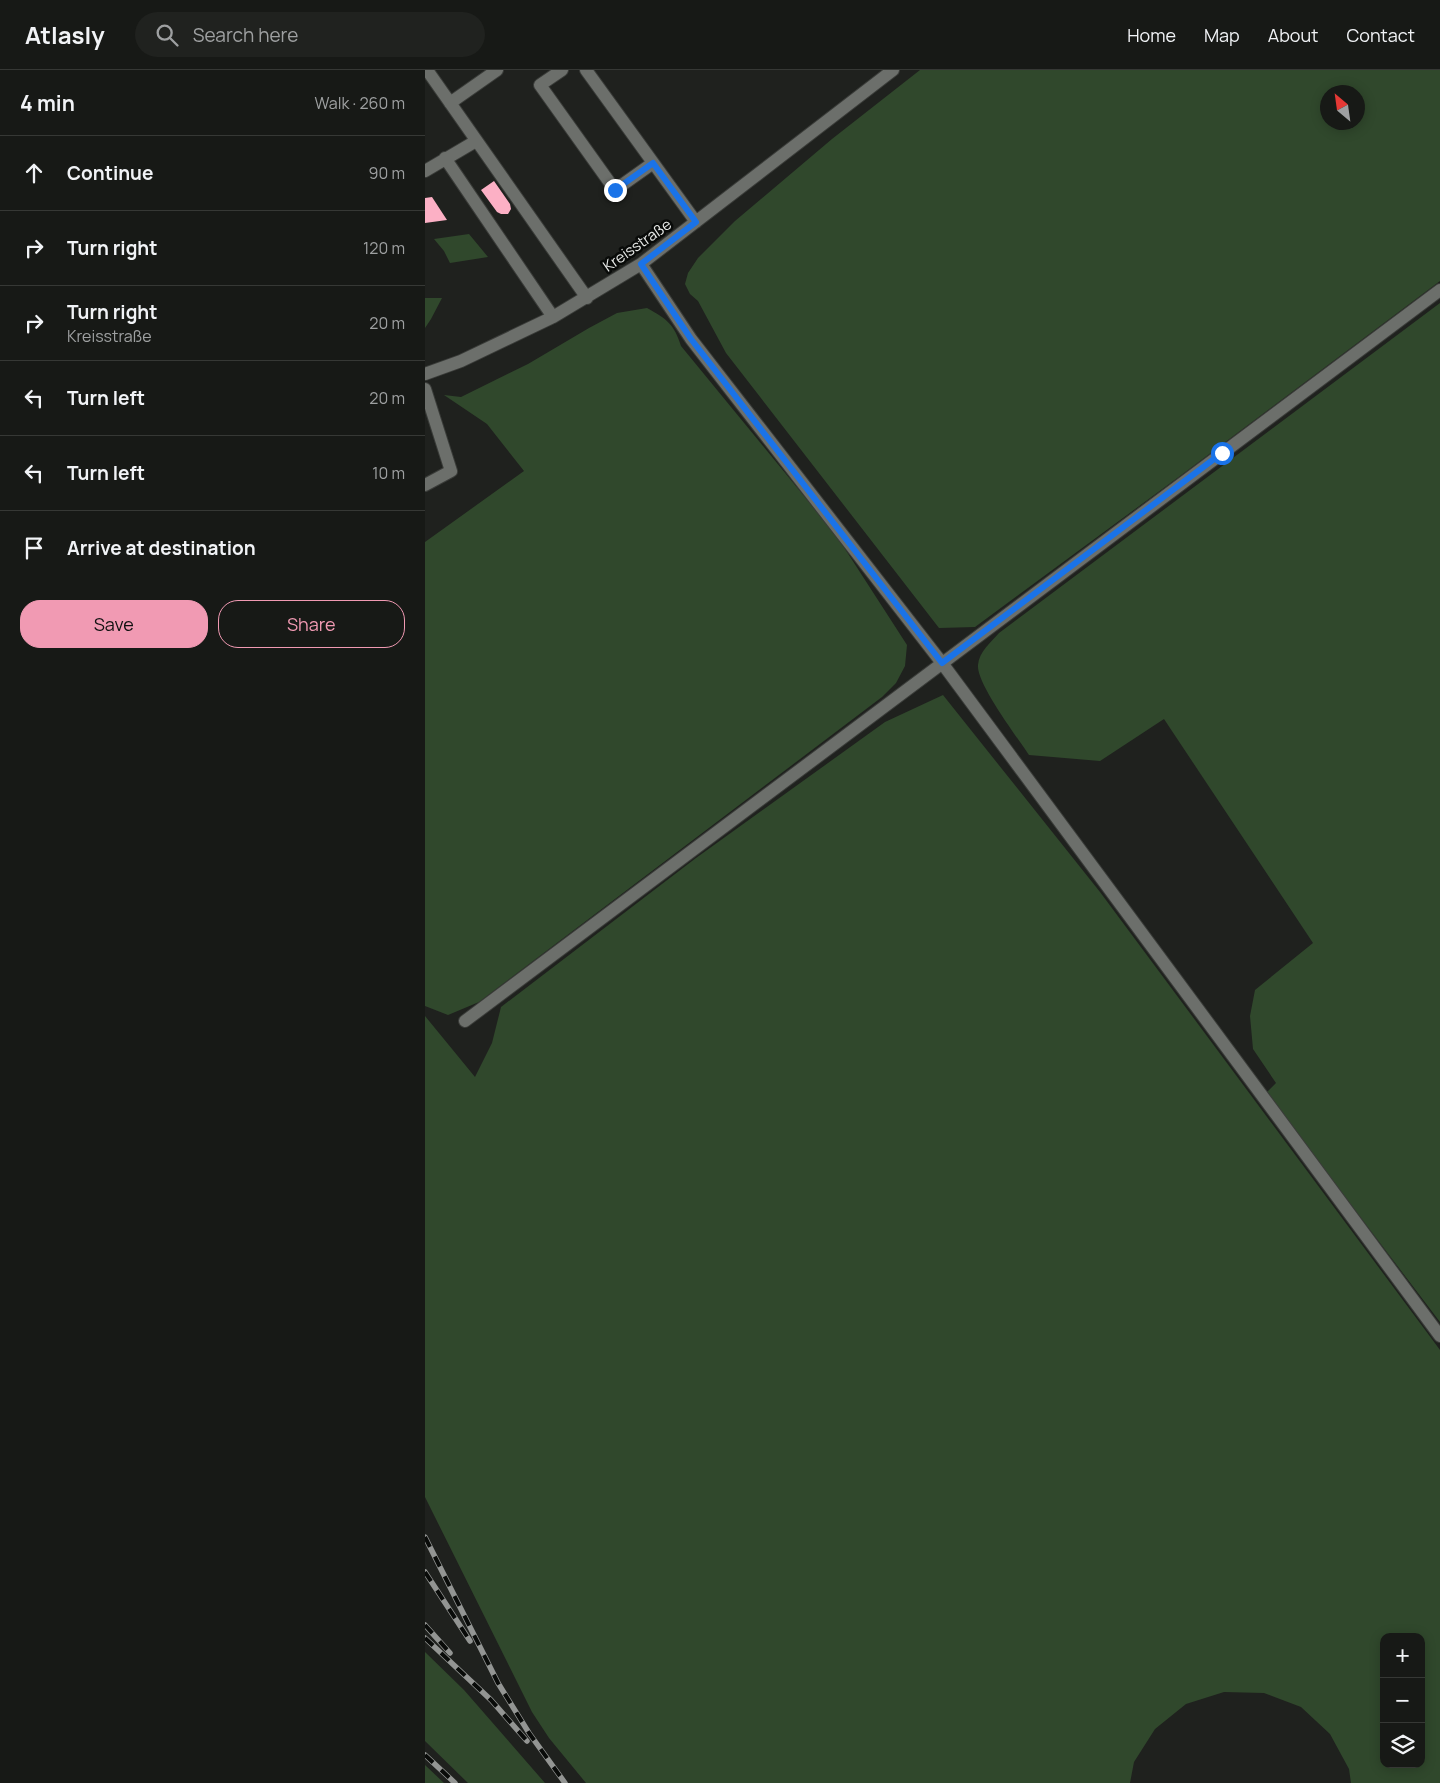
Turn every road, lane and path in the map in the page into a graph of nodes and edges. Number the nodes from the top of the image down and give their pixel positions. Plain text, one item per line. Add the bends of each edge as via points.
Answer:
1 (427, 70) edge
2 (497, 70) edge
3 (562, 70) edge
4 (586, 70) edge
5 (893, 70) edge
6 (450, 103) junction
7 (476, 141) junction
8 (445, 158) junction
9 (653, 163) junction
10 (425, 170) edge
11 (696, 222) junction
12 (641, 264) junction
13 (1440, 290) edge
14 (587, 298) junction
15 (553, 317) junction
16 (425, 374) edge
17 (425, 389) edge
18 (425, 485) edge
19 (942, 663) junction
20 (465, 1021) dead end
21 (1440, 1336) edge

1 - 6 street
2 - 6 street
3 - 9 street via 541,86 615,190
4 - 9 street
5 - 11 street, Kreisstraße
6 - 7 street
7 - 8 street
7 - 14 street
8 - 10 street
8 - 15 street
9 - 11 street
11 - 12 street, Kreisstraße
12 - 14 street, Kreisstraße
12 - 19 street via 691,339
13 - 19 street
14 - 15 street, Kreisstraße
15 - 16 street, Kreisstraße via 470,357
17 - 18 street via 451,471
19 - 20 street
19 - 21 street

